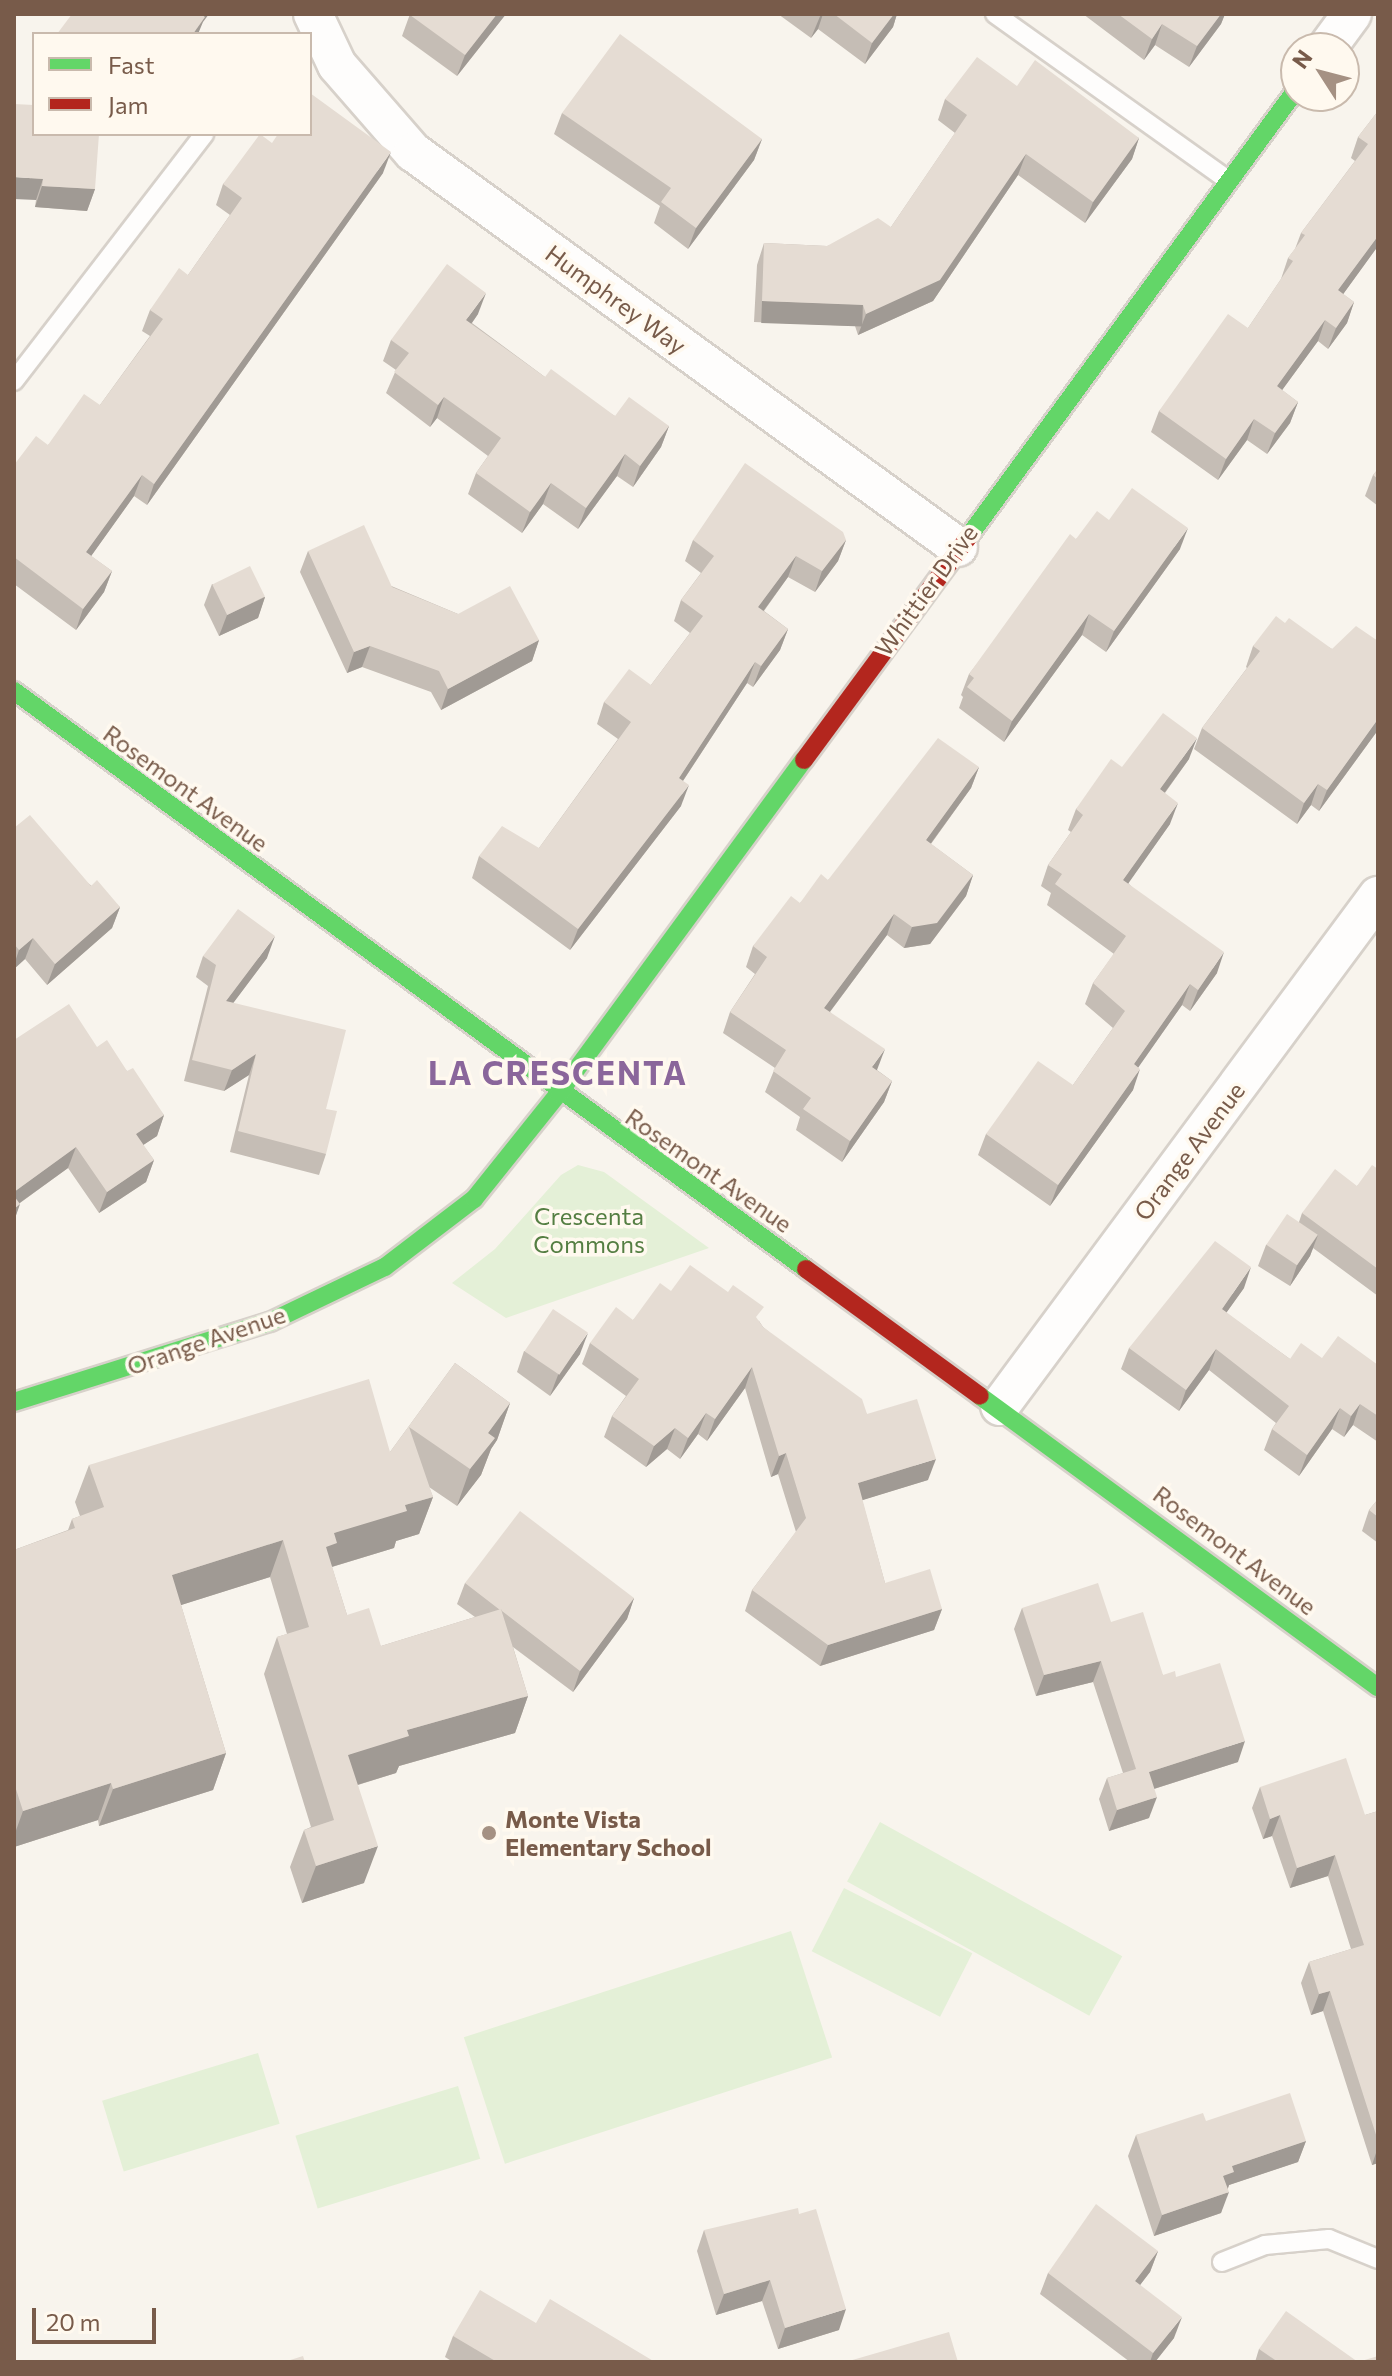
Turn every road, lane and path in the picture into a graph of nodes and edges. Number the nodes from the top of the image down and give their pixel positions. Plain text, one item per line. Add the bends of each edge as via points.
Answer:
1 (313, 14) edge
2 (995, 14) edge
3 (1352, 14) edge
4 (1339, 32) edge
5 (1280, 112) edge
6 (202, 136) edge
7 (1229, 181) junction
8 (14, 381) edge
9 (958, 547) junction
10 (14, 691) edge
11 (1378, 896) edge
12 (559, 1093) junction
13 (14, 1402) edge
14 (1000, 1406) junction
15 (1378, 1687) edge
16 (1378, 2259) edge
17 (1222, 2262) dead end

1 - 9 street, Humphrey Way via 337,65 413,152
2 - 7 lane
3 - 4 street
5 - 7 street, Whittier Drive
6 - 8 lane
7 - 9 street, Whittier Drive
9 - 12 street, Whittier Drive
10 - 12 street, Rosemont Avenue
11 - 14 street, Orange Avenue
12 - 13 street, Orange Avenue via 474,1199 385,1267 270,1322
12 - 14 street, Rosemont Avenue
14 - 15 street, Rosemont Avenue
16 - 17 lane via 1329,2239 1265,2245

